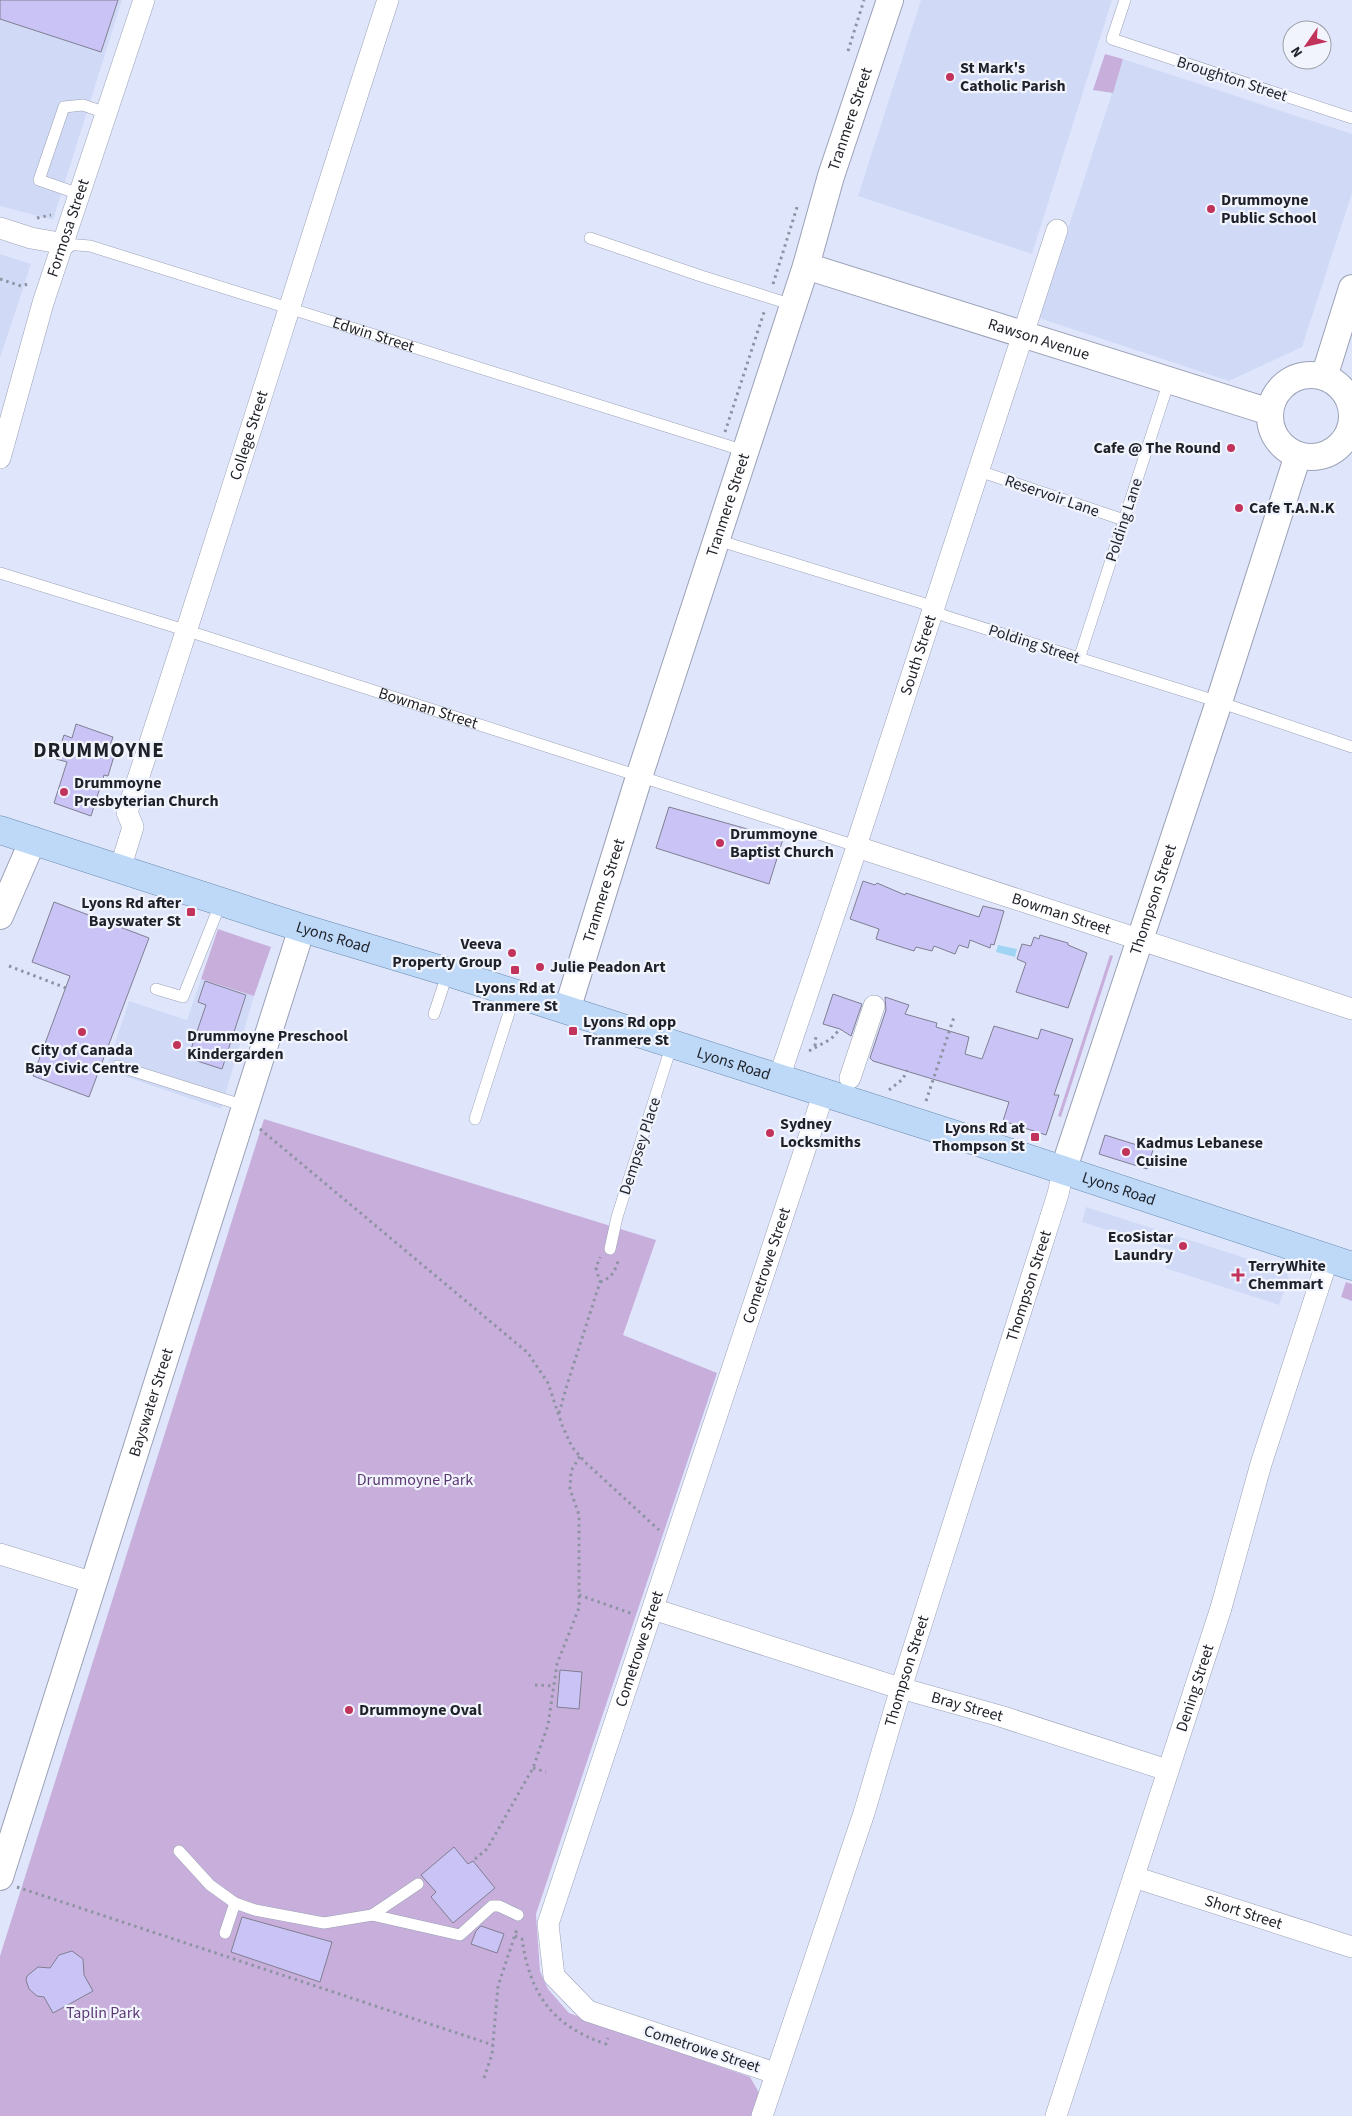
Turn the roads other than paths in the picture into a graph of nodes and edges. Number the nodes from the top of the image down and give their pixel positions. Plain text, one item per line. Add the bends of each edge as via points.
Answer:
1 (144, 0) edge
2 (388, 0) edge
3 (890, 0) edge
4 (1124, 0) edge
5 (106, 113) junction
6 (1352, 118) edge
7 (79, 194) junction
8 (0, 228) edge
9 (1057, 230) dead end
10 (590, 238) dead end
11 (64, 244) junction
12 (806, 266) junction
13 (1352, 288) edge
14 (793, 305) junction
15 (289, 309) junction
16 (1022, 334) junction
17 (1324, 377) junction
18 (1169, 381) junction
19 (1270, 412) junction
20 (1351, 431) edge
21 (745, 451) junction
22 (1298, 455) junction
23 (0, 458) edge
24 (979, 471) junction
25 (1124, 520) junction
26 (717, 540) junction
27 (0, 573) edge
28 (933, 610) junction
29 (188, 631) junction
30 (1079, 659) junction
31 (1219, 702) junction
32 (1352, 747) edge
33 (639, 777) junction
34 (0, 830) edge
35 (33, 840) junction
36 (856, 847) junction
37 (120, 869) junction
38 (221, 902) junction
39 (0, 916) edge
40 (302, 928) junction
41 (1140, 940) junction
42 (448, 972) junction
43 (156, 989) dead end
44 (514, 994) junction
45 (874, 1006) dead end
46 (1352, 1009) edge
47 (567, 1010) junction
48 (434, 1014) dead end
49 (672, 1044) junction
50 (118, 1066) dead end
51 (779, 1078) junction
52 (850, 1078) dead end
53 (824, 1092) junction
54 (252, 1117) junction
55 (475, 1119) dead end
56 (1063, 1171) junction
57 (610, 1249) road end
58 (1340, 1262) edge
59 (0, 1554) edge
60 (94, 1583) junction
61 (651, 1614) junction
62 (901, 1688) junction
63 (1167, 1770) junction
64 (179, 1851) dead end
65 (1134, 1877) junction
66 (5, 1881) edge
67 (418, 1884) dead end
68 (235, 1903) junction
69 (372, 1915) junction
70 (518, 1919) road end
71 (225, 1933) dead end
72 (1352, 1947) edge
73 (775, 2073) junction
74 (762, 2116) edge
75 (1056, 2116) edge

1 - 5 street, Formosa Street
2 - 15 street, College Street
3 - 12 street, Tranmere Street via 831,176
4 - 6 lane, Broughton Street via 1112,39
5 - 7 street, Formosa Street
5 - 7 lane via 83,105 64,107 39,180
7 - 11 street, Formosa Street
8 - 11 street, Edwin Street
9 - 16 street, South Street
10 - 14 lane
11 - 15 lane, Edwin Street via 90,246
11 - 23 street, Formosa Street via 43,303
12 - 14 street, Tranmere Street
12 - 16 street, Rawson Avenue
13 - 17 street
14 - 21 street, Tranmere Street
15 - 21 lane, Edwin Street
15 - 29 street, College Street
16 - 18 street, Rawson Avenue
16 - 24 street, South Street
17 - 19 street via 1306,376 1288,382 1273,400
17 - 20 street via 1344,393 1350,405
18 - 19 street, Rawson Avenue
18 - 25 lane, Polding Lane
19 - 22 street via 1271,426 1277,439
20 - 22 street via 1328,453 1310,457
21 - 26 street, Tranmere Street
22 - 31 street, Thompson Street
24 - 25 lane, Reservoir Lane
24 - 28 street, South Street
25 - 30 lane, Polding Lane
26 - 28 lane, Polding Street via 922,603
26 - 33 street, Tranmere Street
27 - 29 lane, Bowman Street
28 - 30 lane, Polding Street
28 - 36 street, South Street
29 - 33 lane, Bowman Street
29 - 37 street, College Street via 127,812 133,827
30 - 31 lane, Polding Street
31 - 32 lane, Polding Street
31 - 41 street, Thompson Street
33 - 36 lane, Bowman Street
33 - 47 street, Tranmere Street
34 - 35 main road, Lyons Road
35 - 37 main road, Lyons Road
35 - 39 street
36 - 41 street, Bowman Street
36 - 51 street, South Street
37 - 38 main road, Lyons Road
38 - 40 main road, Lyons Road
38 - 43 lane via 183,997
40 - 42 main road, Lyons Road
40 - 54 street, Bayswater Street
41 - 46 street, Bowman Street
41 - 56 street, Thompson Street
42 - 44 main road, Lyons Road
42 - 48 lane
44 - 47 main road, Lyons Road
44 - 55 lane
45 - 52 street
47 - 49 main road, Lyons Road
49 - 51 main road, Lyons Road
49 - 57 lane, Dempsey Place via 617,1217
50 - 54 lane
51 - 53 main road, Lyons Road
53 - 56 main road, Lyons Road
53 - 61 street, Cometrowe Street
54 - 60 street, Bayswater Street
56 - 58 main road, Lyons Road
56 - 62 street, Thompson Street
58 - 63 street, Dening Street via 1261,1464 1221,1608
59 - 60 street
60 - 66 street, Bayswater Street
61 - 62 street, Bray Street
61 - 73 street, Cometrowe Street via 548,1924 554,1976 588,2011
62 - 63 street, Bray Street
62 - 73 street, Thompson Street via 864,1813
63 - 65 street, Dening Street
64 - 68 lane via 210,1885
65 - 72 street, Short Street
65 - 75 street, Dening Street
67 - 69 lane
68 - 69 lane via 254,1910 324,1922
68 - 71 lane
69 - 70 lane via 460,1935 492,1906 498,1906
73 - 74 street, Thompson Street

